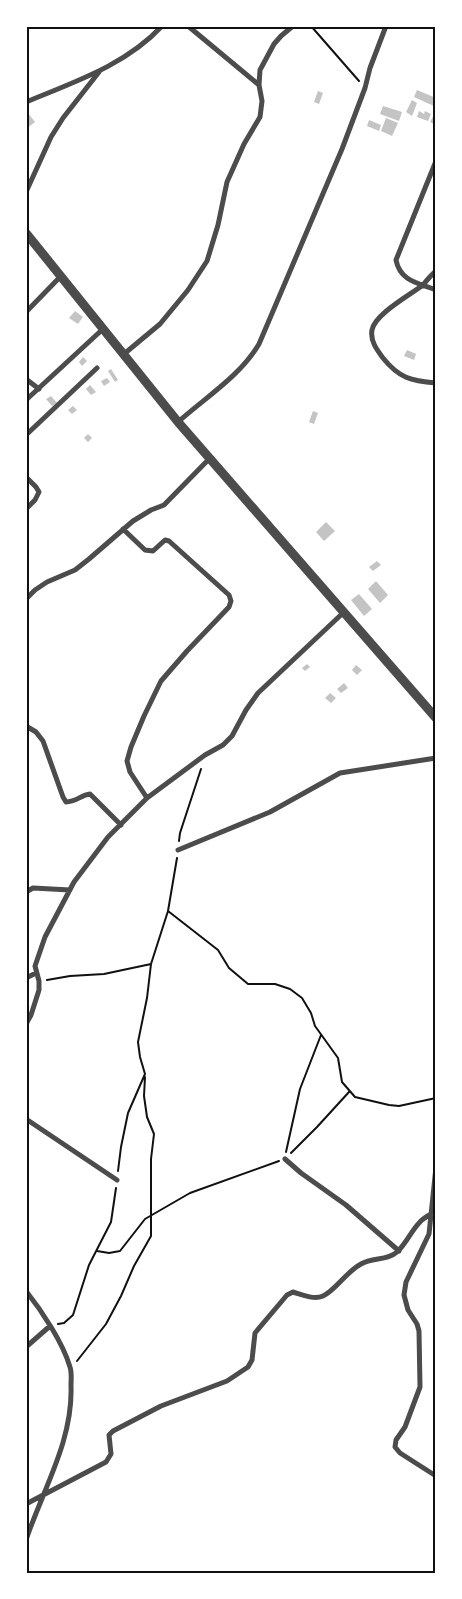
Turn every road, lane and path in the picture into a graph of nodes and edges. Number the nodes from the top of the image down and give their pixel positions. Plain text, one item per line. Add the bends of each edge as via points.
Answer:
1 (162, 26) edge
2 (188, 26) edge
3 (293, 26) edge
4 (311, 26) edge
5 (386, 26) edge
6 (101, 69) junction
7 (259, 85) junction
8 (365, 88) junction
9 (26, 102) edge
10 (436, 144) edge
11 (436, 149) edge
12 (436, 161) edge
13 (26, 192) edge
14 (26, 233) edge
15 (436, 271) edge
16 (61, 276) junction
17 (423, 284) junction
18 (436, 290) edge
19 (26, 312) edge
20 (104, 328) junction
21 (124, 354) junction
22 (97, 368) dead end
23 (26, 378) edge
24 (436, 383) edge
25 (39, 389) junction
26 (26, 400) edge
27 (178, 422) junction
28 (26, 435) edge
29 (210, 458) junction
30 (26, 477) edge
31 (26, 509) edge
32 (123, 529) junction
33 (26, 599) edge
34 (345, 612) junction
35 (436, 718) edge
36 (26, 726) edge
37 (205, 755) junction
38 (436, 758) edge
39 (147, 798) junction
40 (121, 825) junction
41 (178, 850) junction
42 (70, 890) junction
43 (26, 892) edge
44 (168, 912) junction
45 (151, 964) junction
46 (36, 973) junction
47 (26, 978) edge
48 (39, 981) junction
49 (26, 1024) edge
50 (321, 1035) junction
51 (145, 1074) junction
52 (349, 1092) junction
53 (436, 1098) edge
54 (26, 1119) edge
55 (285, 1159) junction
56 (436, 1167) edge
57 (117, 1180) junction
58 (433, 1213) edge
59 (152, 1215) junction
60 (96, 1251) junction
61 (399, 1251) junction
62 (26, 1291) edge
63 (50, 1326) junction
64 (26, 1347) edge
65 (71, 1369) junction
66 (436, 1476) edge
67 (42, 1496) junction
68 (26, 1504) edge
69 (26, 1540) edge

1 - 6 street via 135,50
2 - 7 street
3 - 7 street via 274,44 260,70
4 - 8 path
5 - 8 street
6 - 9 street
6 - 13 street via 51,137
7 - 21 street via 260,116 227,182 207,261 160,324
8 - 27 street via 259,344 230,378
10 - 11 street
12 - 17 street via 396,260 403,276
14 - 16 street
15 - 17 street
16 - 19 street
16 - 20 street
17 - 18 street
17 - 24 street via 383,314 372,328 372,338 391,368 410,380
20 - 21 street
20 - 25 street
21 - 27 street
22 - 28 street
23 - 25 street
25 - 26 street
27 - 29 street
29 - 32 street via 164,505
29 - 34 street
30 - 31 street via 38,492
32 - 33 street via 75,570 47,582
32 - 39 street via 145,550 153,551 165,540 169,541 229,595 231,601 161,681 130,747 127,761 130,772
34 - 35 street
34 - 37 street via 258,693 232,736
36 - 40 street via 43,741 66,802 90,794
37 - 39 street
37 - 41 path via 180,832
38 - 41 street via 340,773 270,812
39 - 40 street
40 - 42 street via 108,837
41 - 44 path
42 - 43 street via 34,888
42 - 46 street via 45,936 35,966
44 - 45 path
44 - 50 path via 218,950 229,968 248,984 275,984 290,989 306,1004
45 - 48 path via 104,974
45 - 51 path via 138,1042
46 - 47 street
46 - 48 street
48 - 49 street
50 - 52 path via 338,1058 342,1082
50 - 55 path via 300,1089
51 - 57 path via 128,1113
51 - 59 path via 147,1117 154,1134
52 - 53 path via 355,1097 399,1106
52 - 55 path
54 - 57 street
55 - 59 path via 190,1193
55 - 61 street via 346,1205
56 - 58 street
57 - 60 path via 111,1222
58 - 61 street via 420,1222
58 - 66 street via 426,1242 406,1282 404,1295 419,1331 420,1387 396,1440 396,1447 400,1453
59 - 60 path via 145,1219 120,1251
59 - 65 path via 151,1236 121,1296 106,1324
60 - 63 path via 73,1315 64,1323
61 - 67 street via 388,1258 361,1264 323,1296 315,1298 290,1293 255,1333 252,1360 248,1367 227,1380 161,1406 113,1431 109,1435 111,1454 106,1462
62 - 63 street
63 - 64 street
63 - 65 street
65 - 67 street via 72,1399 68,1428
67 - 68 street
67 - 69 street

